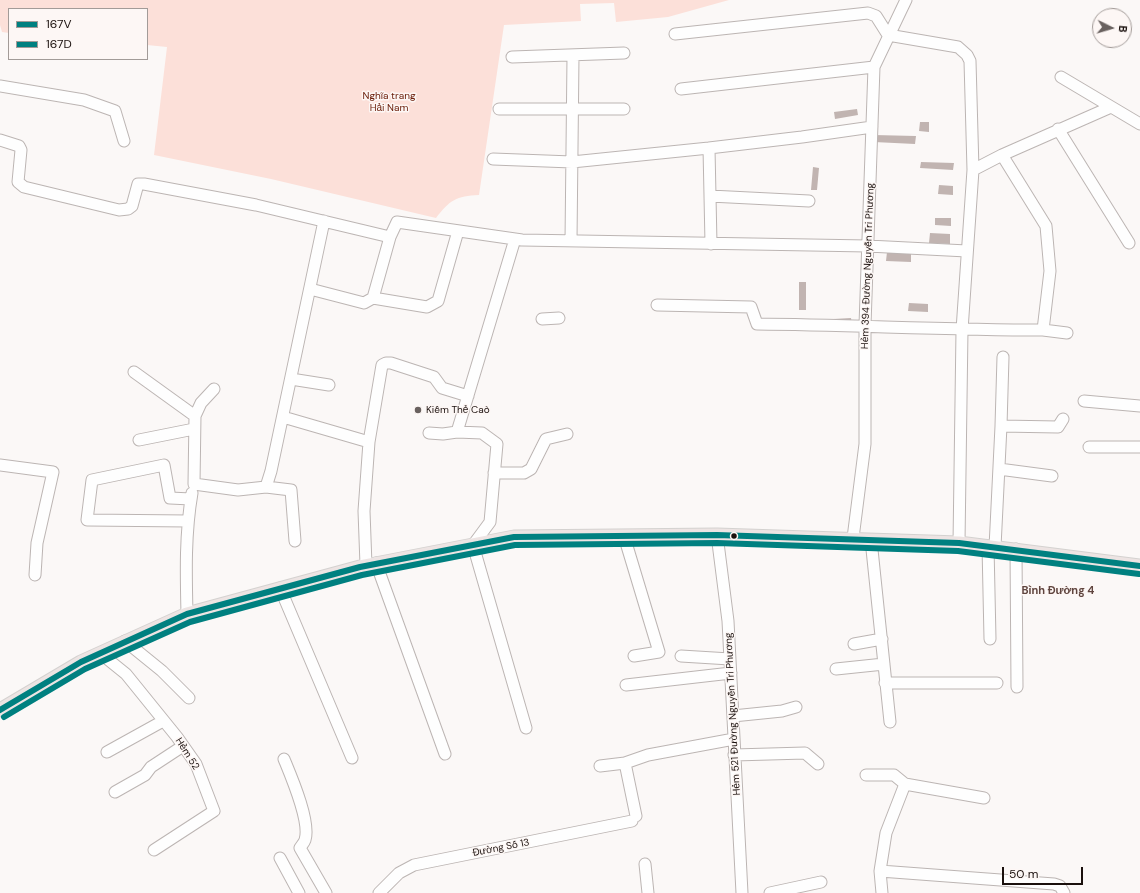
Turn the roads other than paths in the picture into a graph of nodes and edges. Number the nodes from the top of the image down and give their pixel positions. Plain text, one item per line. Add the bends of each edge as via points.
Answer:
1 (906, 0) edge
2 (675, 34) dead end
3 (888, 35) junction
4 (624, 53) dead end
5 (573, 56) junction
6 (512, 57) dead end
7 (874, 67) junction
8 (1061, 77) dead end
9 (0, 86) edge
10 (681, 89) dead end
11 (1111, 107) junction
12 (499, 109) dead end
13 (572, 109) junction
14 (624, 109) dead end
15 (1140, 124) edge
16 (872, 127) junction
17 (1058, 129) junction
18 (0, 140) edge
19 (124, 141) dead end
20 (709, 148) junction
21 (1002, 155) junction
22 (493, 160) dead end
23 (572, 162) junction
24 (973, 170) junction
25 (710, 196) junction
26 (809, 201) dead end
27 (324, 221) junction
28 (458, 231) junction
29 (390, 237) junction
30 (515, 239) junction
31 (571, 241) junction
32 (1129, 242) dead end
33 (711, 244) junction
34 (868, 246) junction
35 (967, 251) junction
36 (310, 289) junction
37 (373, 298) junction
38 (657, 305) dead end
39 (542, 318) dead end
40 (559, 318) dead end
41 (865, 325) junction
42 (962, 330) junction
43 (1043, 330) junction
44 (1067, 333) dead end
45 (1003, 357) dead end
46 (134, 372) dead end
47 (291, 379) junction
48 (329, 385) dead end
49 (214, 389) dead end
50 (468, 396) junction
51 (1084, 401) dead end
52 (1140, 406) edge
53 (196, 416) junction
54 (283, 417) junction
55 (1063, 419) dead end
56 (1001, 426) junction
57 (194, 429) junction
58 (457, 432) junction
59 (429, 433) dead end
60 (567, 434) dead end
61 (139, 440) dead end
62 (369, 442) junction
63 (1089, 447) dead end
64 (1140, 448) edge
65 (0, 466) edge
66 (999, 469) junction
67 (494, 473) junction
68 (1052, 476) dead end
69 (194, 484) junction
70 (266, 487) junction
71 (191, 499) junction
72 (188, 521) junction
73 (717, 535) junction
74 (624, 536) junction
75 (853, 538) junction
76 (871, 540) junction
77 (295, 542) dead end
78 (958, 543) junction
79 (473, 545) junction
80 (992, 547) junction
81 (1016, 549) junction
82 (371, 564) junction
83 (1140, 566) edge
84 (35, 575) dead end
85 (280, 588) junction
86 (187, 614) junction
87 (882, 639) junction
88 (990, 639) dead end
89 (125, 641) junction
90 (854, 644) dead end
91 (100, 653) junction
92 (634, 656) dead end
93 (681, 656) dead end
94 (730, 659) junction
95 (884, 664) junction
96 (836, 669) dead end
97 (731, 672) junction
98 (997, 682) dead end
99 (885, 683) junction
100 (626, 686) dead end
101 (1017, 686) dead end
102 (189, 698) dead end
103 (796, 707) dead end
104 (0, 710) edge
105 (733, 716) junction
106 (163, 721) junction
107 (890, 722) dead end
108 (526, 728) dead end
109 (734, 739) junction
110 (183, 746) junction
111 (106, 752) dead end
112 (445, 754) dead end
113 (734, 755) junction
114 (352, 758) dead end
115 (284, 759) dead end
116 (624, 762) junction
117 (818, 764) dead end
118 (600, 766) dead end
119 (866, 775) dead end
120 (905, 784) junction
121 (115, 792) dead end
122 (984, 798) dead end
123 (154, 850) dead end
124 (280, 858) dead end
125 (645, 864) dead end
126 (880, 871) junction
127 (821, 882) dead end
128 (299, 893) edge
129 (326, 893) edge
130 (379, 893) edge
131 (648, 893) edge
132 (742, 893) edge
133 (770, 893) edge
134 (882, 893) edge
135 (1064, 893) edge

1 - 3 street, Hẻm 394 Đường Nguyễn Tri Phương
2 - 3 street via 868,13 876,16
3 - 7 street, Hẻm 394 Đường Nguyễn Tri Phương
3 - 24 street via 955,46 967,55 970,68
4 - 5 street
5 - 6 street
5 - 13 street
7 - 10 street
7 - 16 street, Hẻm 394 Đường Nguyễn Tri Phương
8 - 11 street
9 - 19 street via 84,100 115,111
11 - 15 street
11 - 17 street
12 - 13 street
13 - 14 street
13 - 23 street
16 - 20 street
16 - 34 street, Hẻm 394 Đường Nguyễn Tri Phương
17 - 21 street
17 - 32 street
18 - 27 street via 19,146 21,150 18,182 24,187 119,210 132,206 138,184 144,184
20 - 23 street
20 - 25 street
21 - 24 street
21 - 43 street via 1046,226 1050,271
22 - 23 street
23 - 31 street
24 - 35 street
25 - 26 street
25 - 33 street
27 - 29 street
27 - 36 street
28 - 29 street via 397,222
28 - 30 street
28 - 37 street via 438,301 426,307
29 - 37 street
30 - 31 street
30 - 50 street
31 - 33 street
33 - 34 street
34 - 35 street
34 - 41 street, Hẻm 394 Đường Nguyễn Tri Phương
35 - 42 street
36 - 37 street via 364,303
36 - 47 street
38 - 41 street via 751,307 757,324
39 - 40 street
41 - 42 street
41 - 75 street, Hẻm 394 Đường Nguyễn Tri Phương via 865,444
42 - 43 street
42 - 78 street
43 - 44 street
45 - 56 street
46 - 53 street
47 - 48 street
47 - 54 street
49 - 53 street via 201,403
50 - 58 street
50 - 62 street via 442,388 434,377 386,363 380,369
51 - 52 street
53 - 57 street
54 - 62 street
54 - 70 street
55 - 56 street via 1058,427
56 - 66 street
57 - 61 street
57 - 69 street
58 - 59 street
58 - 67 street via 482,433 497,444
60 - 67 street via 546,439 530,469 524,473
62 - 82 street via 364,511
63 - 64 street
65 - 84 street via 53,472 37,543
66 - 68 street
66 - 80 street
67 - 79 street via 490,522
69 - 70 street via 238,490
69 - 71 street
70 - 77 street via 291,490
71 - 72 street
71 - 72 street via 170,498 164,461 92,480 87,520
72 - 86 street
73 - 74 main road
73 - 75 main road
73 - 94 street, Hẻm 521 Đường Nguyễn Tri Phương
74 - 79 main road via 514,537
74 - 92 street via 658,652
75 - 76 main road
76 - 78 main road
76 - 87 street
78 - 80 main road
79 - 82 main road
79 - 108 street
80 - 81 main road
80 - 88 street
81 - 83 main road
81 - 101 street
82 - 85 main road
82 - 112 street
85 - 86 main road
85 - 114 street
86 - 89 main road
87 - 90 street
87 - 95 street
89 - 91 main road
89 - 102 street via 162,671
91 - 104 main road
91 - 106 street, Hẻm 52 via 126,674
93 - 94 street
94 - 97 street, Hẻm 521 Đường Nguyễn Tri Phương
95 - 96 street
95 - 99 street
97 - 100 street
97 - 105 street, Hẻm 521 Đường Nguyễn Tri Phương
98 - 99 street
99 - 107 street
103 - 105 street
105 - 109 street, Hẻm 521 Đường Nguyễn Tri Phương
106 - 110 street, Hẻm 52
106 - 111 street
109 - 113 street, Hẻm 521 Đường Nguyễn Tri Phương
109 - 116 street
110 - 121 street via 151,767 145,776
110 - 123 street, Hẻm 52 via 196,764 214,811
113 - 117 street via 805,753
113 - 132 street, Hẻm 521 Đường Nguyễn Tri Phương
115 - 129 street via 300,801 305,825 305,839 300,848
116 - 118 street
116 - 130 street, Đường Số 13 via 634,819 414,865 399,873
119 - 120 street via 894,775
120 - 122 street
120 - 126 street via 886,833
124 - 128 street
125 - 131 street
126 - 134 street
126 - 135 street via 1054,884 1060,886
127 - 133 street

